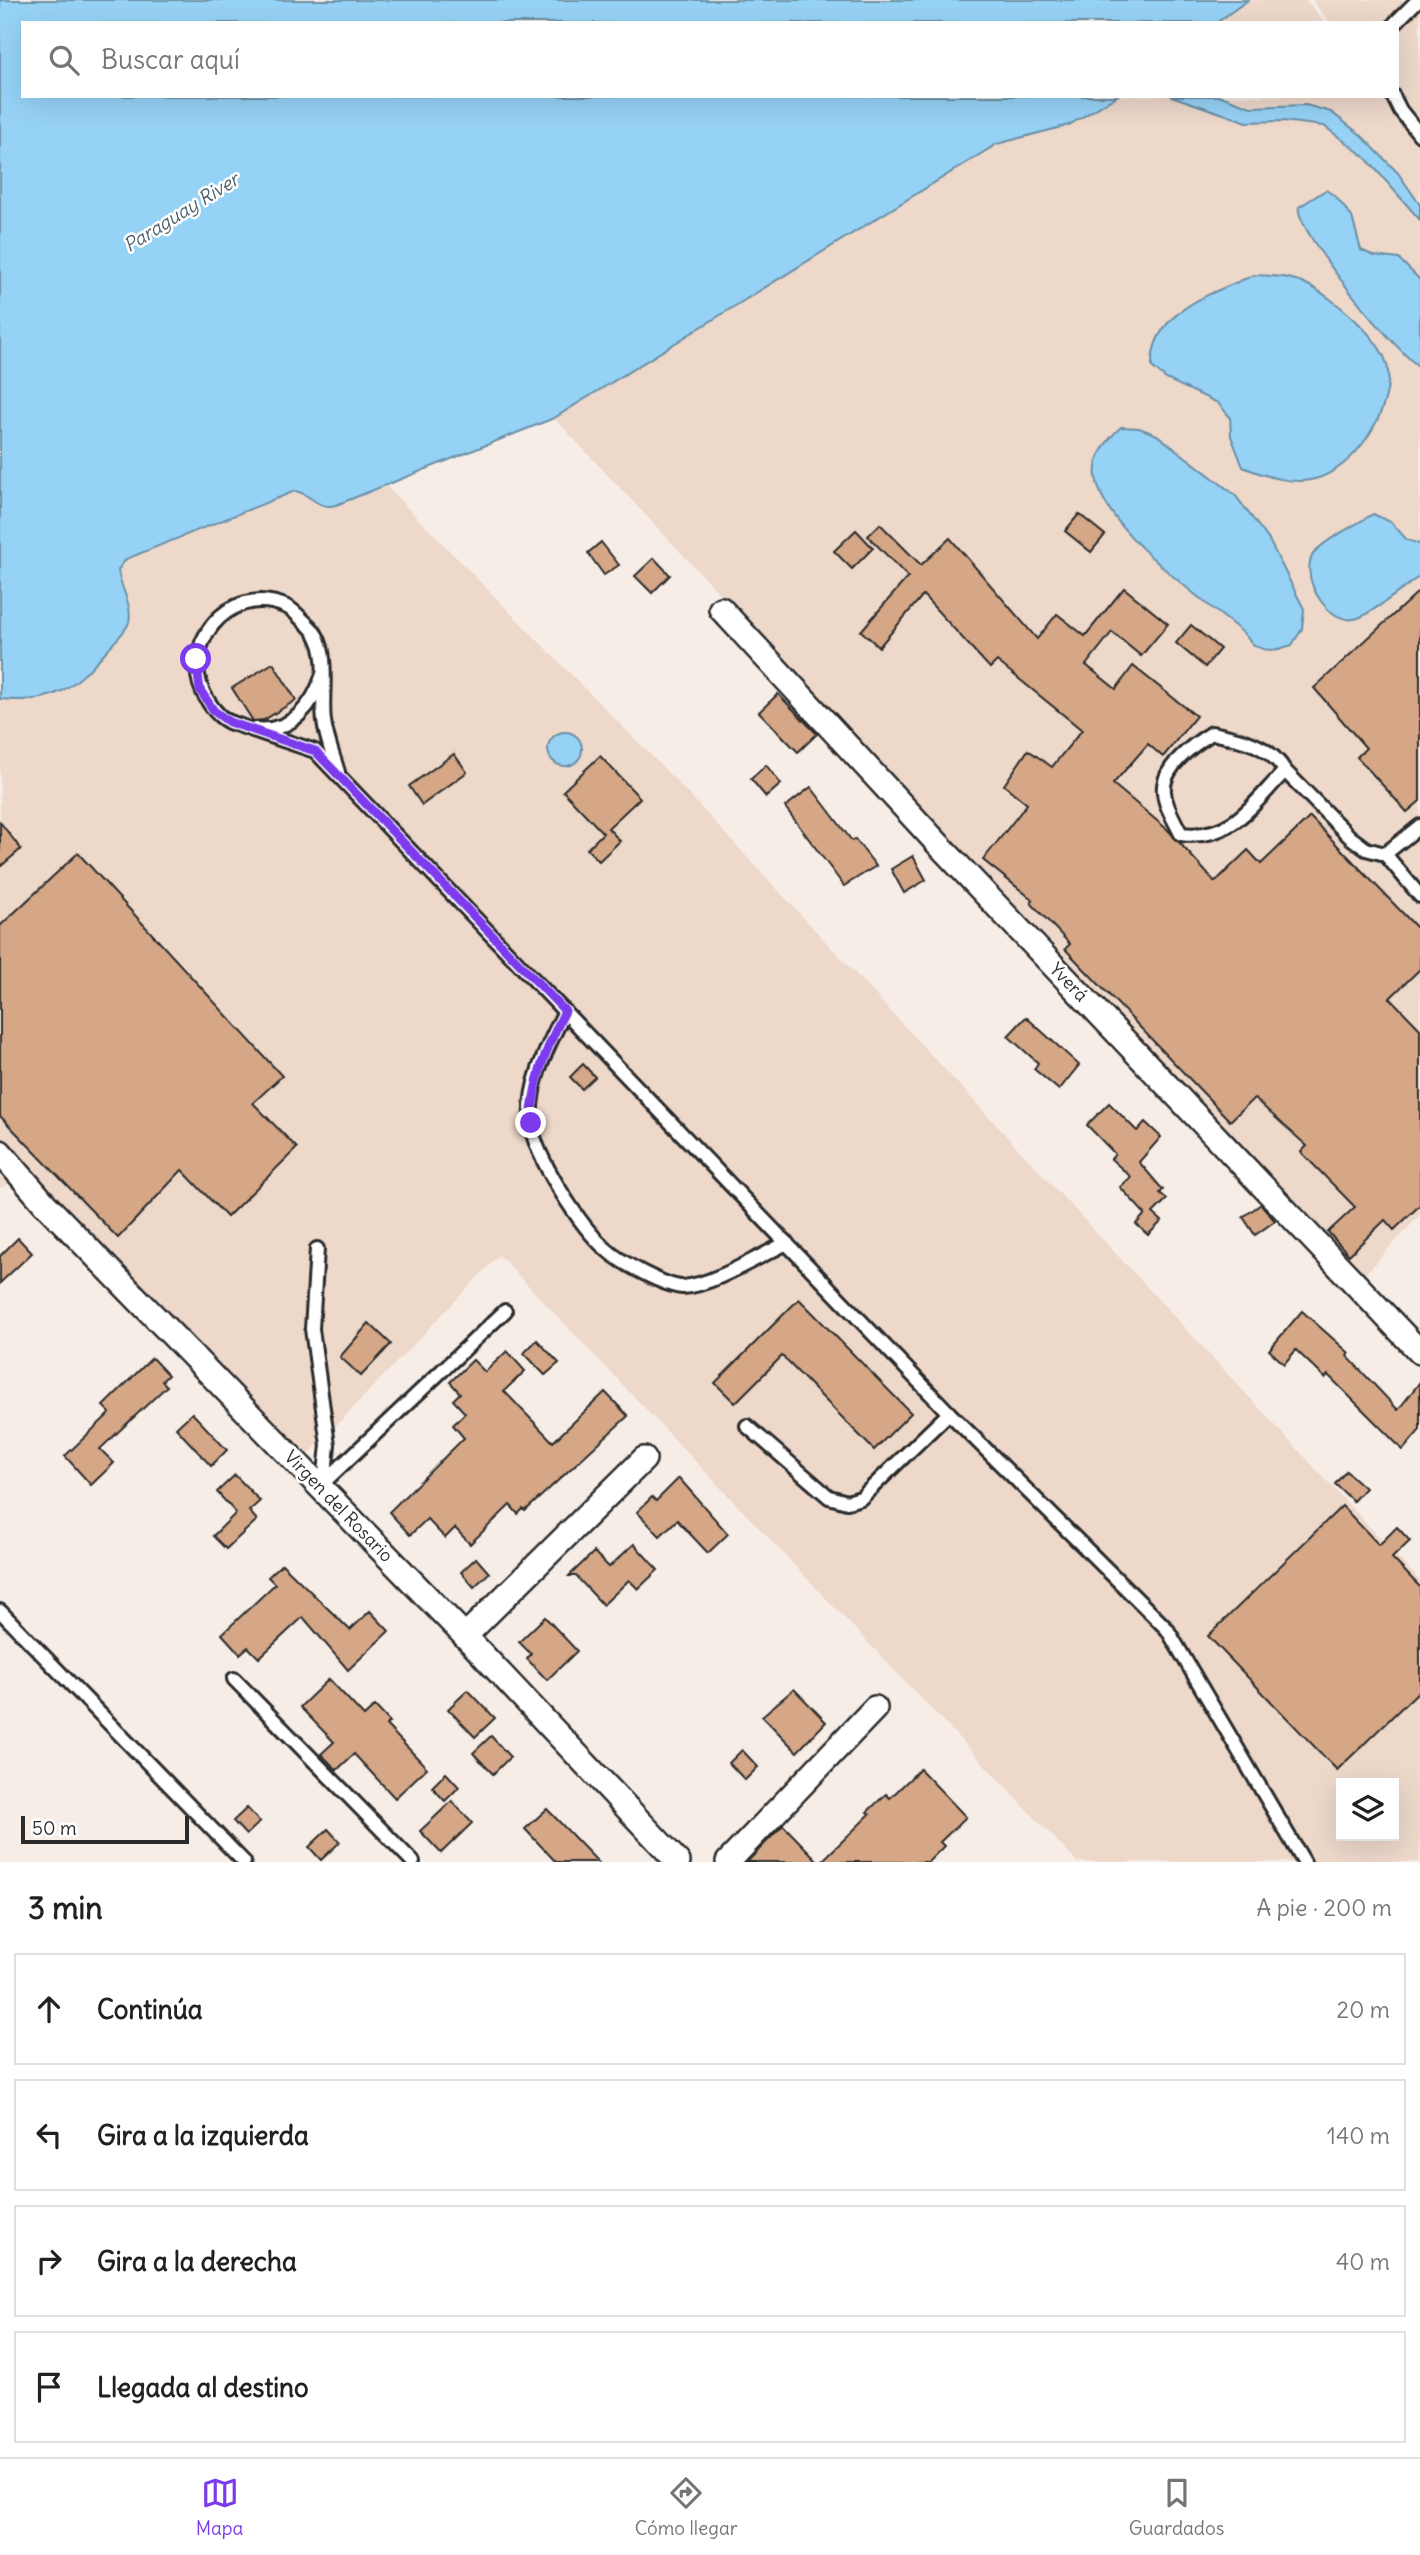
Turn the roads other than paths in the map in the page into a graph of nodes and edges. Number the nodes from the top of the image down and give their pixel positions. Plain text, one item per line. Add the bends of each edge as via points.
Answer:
1 (1418, 0) edge
2 (1397, 21) edge
3 (1394, 98) edge
4 (1420, 135) edge
5 (721, 609) dead end
6 (323, 674) junction
7 (229, 722) junction
8 (1285, 771) junction
9 (340, 776) junction
10 (1420, 826) edge
11 (1385, 854) junction
12 (1420, 896) edge
13 (565, 1011) junction
14 (0, 1152) edge
15 (787, 1243) junction
16 (317, 1249) dead end
17 (505, 1311) dead end
18 (1420, 1352) edge
19 (949, 1413) junction
20 (747, 1426) dead end
21 (644, 1459) dead end
22 (322, 1485) junction
23 (0, 1611) edge
24 (465, 1636) junction
25 (234, 1679) dead end
26 (875, 1708) dead end
27 (244, 1862) edge
28 (413, 1862) edge
29 (678, 1862) edge
30 (729, 1862) edge
31 (1304, 1862) edge

1 - 2 lane
3 - 4 lane
5 - 18 street, Yverá
6 - 7 lane via 315,698 294,720 260,730
6 - 7 lane via 321,644 312,628 287,607 260,601 228,609 209,626 196,659 200,690 214,711
6 - 9 lane via 324,720
7 - 9 lane via 315,751
8 - 8 lane via 1258,745 1212,733 1192,746 1167,776 1163,790 1181,834 1203,837 1240,820
8 - 11 lane via 1350,837 1366,849
9 - 13 lane
10 - 11 lane
11 - 12 lane
13 - 15 lane
13 - 15 lane via 541,1059 531,1123 541,1156 554,1178 607,1250 653,1278 682,1287 706,1281
14 - 22 street, Virgen del Rosario via 45,1204
15 - 19 lane
16 - 22 lane via 312,1329 328,1445
17 - 22 lane
19 - 20 lane via 861,1498 847,1502 829,1497
19 - 31 lane via 1167,1629
21 - 24 street
22 - 24 street, Virgen del Rosario
23 - 27 lane
24 - 29 street, Virgen del Rosario
25 - 28 lane
26 - 30 street

